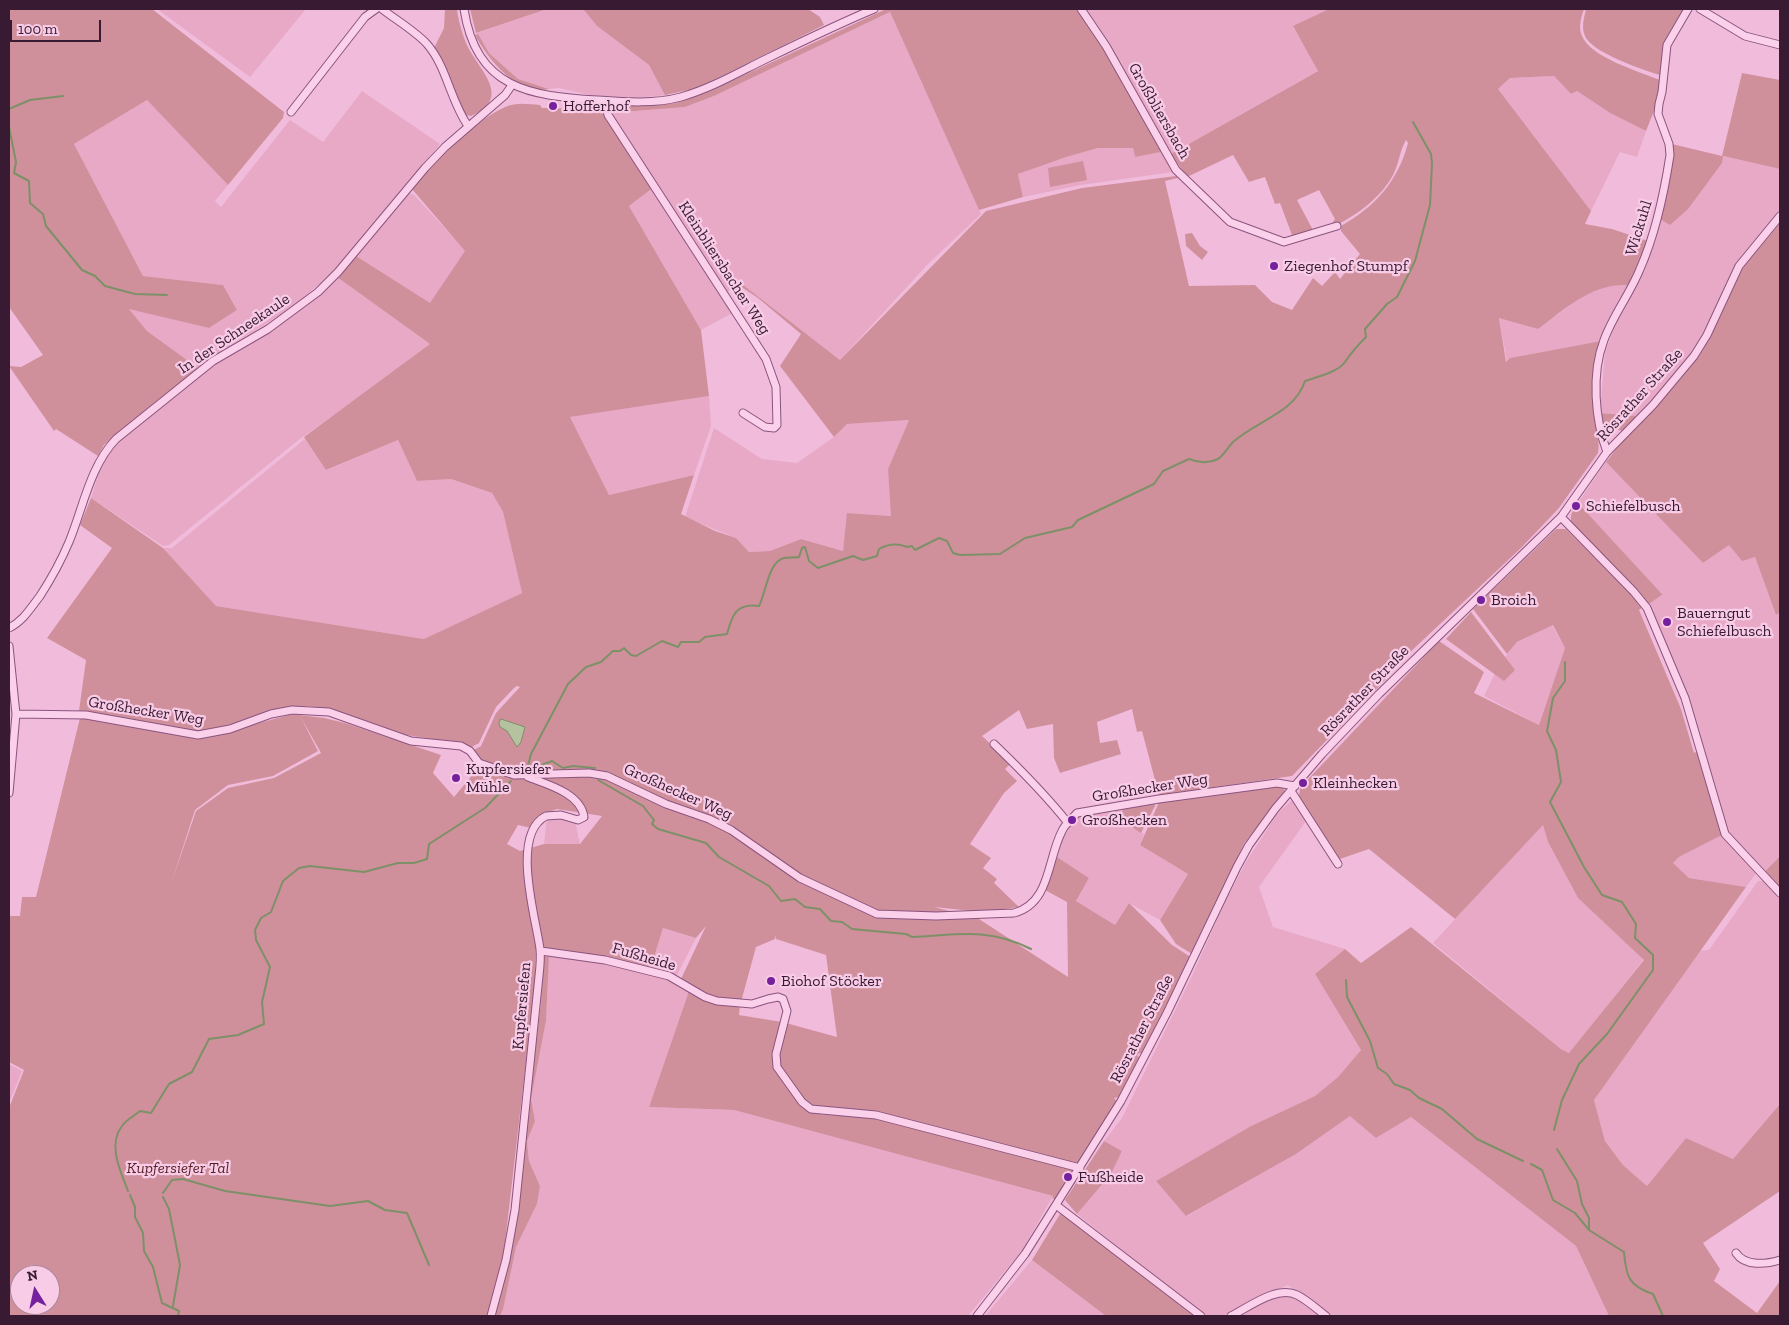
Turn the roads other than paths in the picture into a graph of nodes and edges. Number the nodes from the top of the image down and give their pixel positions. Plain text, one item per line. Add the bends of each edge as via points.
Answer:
1 (376, 9) edge
2 (382, 9) edge
3 (464, 9) edge
4 (874, 9) edge
5 (1081, 9) edge
6 (1688, 9) edge
7 (1700, 9) edge
8 (1780, 45) edge
9 (512, 85) junction
10 (605, 101) junction
11 (291, 112) dead end
12 (468, 126) junction
13 (1780, 216) edge
14 (1337, 226) dead end
15 (743, 413) dead end
16 (1607, 452) junction
17 (1561, 517) junction
18 (9, 628) edge
19 (9, 646) edge
20 (16, 714) junction
21 (994, 744) dead end
22 (10, 773) edge
23 (528, 777) junction
24 (1293, 791) junction
25 (9, 793) edge
26 (1068, 823) junction
27 (1338, 864) dead end
28 (1780, 893) edge
29 (540, 951) junction
30 (1080, 1168) junction
31 (1056, 1205) junction
32 (1736, 1253) dead end
33 (1780, 1260) edge
34 (491, 1316) edge
35 (977, 1316) edge
36 (1201, 1316) edge
37 (1231, 1316) edge
38 (1326, 1316) edge

1 - 11 street via 365,17
2 - 12 street via 427,44 442,68 453,102
3 - 9 street via 474,46 488,66
4 - 10 street via 693,93 653,102
5 - 14 street, Großbliersbach via 1106,46 1176,170 1230,222 1284,242
6 - 16 street, Wickuhl via 1672,33 1666,54 1658,114 1670,155 1654,233 1602,349 1596,406
7 - 8 street via 1745,36
9 - 10 street via 551,97
9 - 12 street, In der Schneekaule via 505,95
10 - 15 street, Kleinbliersbacher Weg via 608,115 746,325 770,368 776,387 777,425 765,427
12 - 18 street, In der Schneekaule via 425,168 318,292 268,329 213,361 111,444 98,464 61,560 29,612 20,623
13 - 16 street, Rösrather Straße via 1739,266 1694,356 1653,405
16 - 17 street, Rösrather Straße
17 - 24 street, Rösrather Straße via 1379,694
17 - 28 street via 1647,608 1685,698 1725,834
19 - 20 street
20 - 22 street
20 - 23 street, Großhecker Weg via 86,715 198,735 292,710 329,712 411,741 461,746 470,751 479,763
21 - 26 street via 1024,772 1034,787 1041,790
22 - 25 street
23 - 26 street, Großhecker Weg via 589,773 607,776 731,830 800,878 877,914 936,916 1024,910 1042,890 1059,837
23 - 29 street, Kupfersiefen via 568,794 584,813 582,820 552,814 542,817 529,841 527,870
24 - 26 street, Großhecker Weg via 1277,783 1159,799 1077,813
24 - 27 street
24 - 30 street, Rösrather Straße via 1249,845 1147,1052
29 - 30 street, Fußheide via 605,960 669,976 717,1001 752,1004 778,997 783,999 787,1011 776,1054 777,1068 811,1109 876,1115
29 - 34 street, Kupfersiefen via 515,1210
30 - 31 street, Rösrather Straße
31 - 35 street, Rösrather Straße via 1013,1271
31 - 36 street
32 - 33 street via 1745,1260 1763,1265
37 - 38 street via 1285,1292 1298,1295

